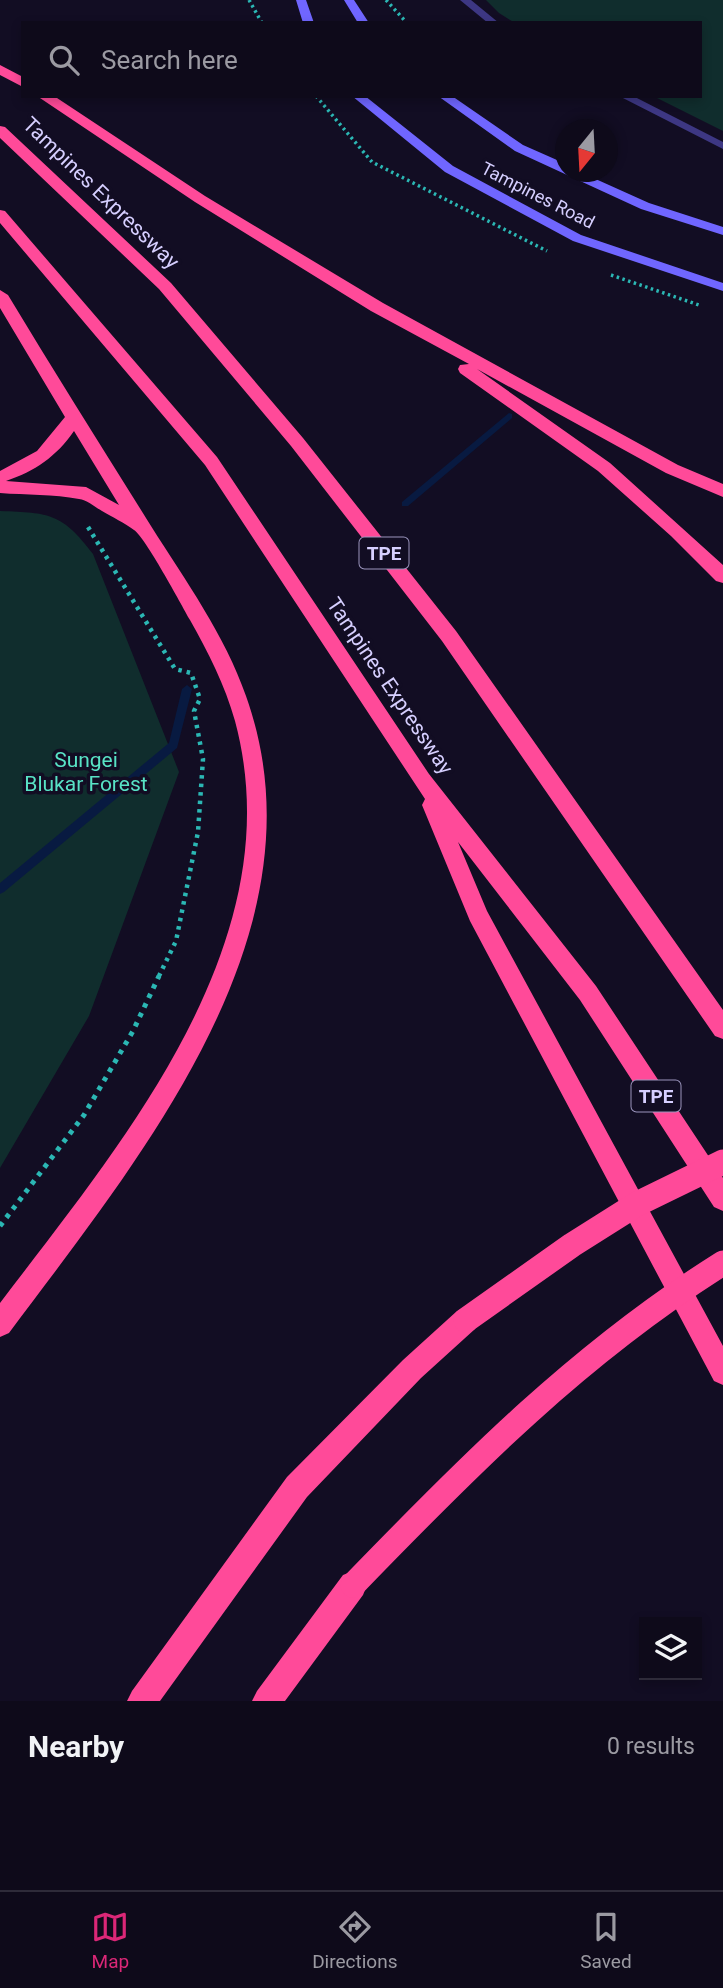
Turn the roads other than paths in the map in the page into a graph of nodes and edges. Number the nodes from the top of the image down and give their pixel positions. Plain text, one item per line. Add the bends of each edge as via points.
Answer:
1 (301, 0) edge
2 (349, 0) edge
3 (466, 0) edge
4 (308, 21) edge
5 (363, 21) edge
6 (492, 21) edge
7 (0, 69) edge
8 (21, 82) edge
9 (47, 98) edge
10 (360, 98) edge
11 (447, 98) edge
12 (628, 98) edge
13 (0, 130) edge
14 (723, 146) edge
15 (555, 164) edge
16 (593, 182) edge
17 (0, 214) edge
18 (723, 231) edge
19 (723, 287) edge
20 (0, 295) edge
21 (377, 307) junction
22 (74, 417) junction
23 (0, 477) edge
24 (0, 487) edge
25 (723, 491) edge
26 (142, 527) junction
27 (723, 576) edge
28 (422, 780) junction
29 (723, 1029) edge
30 (723, 1162) edge
31 (723, 1199) edge
32 (723, 1263) edge
33 (0, 1324) edge
34 (723, 1372) edge
35 (145, 1699) edge
36 (267, 1701) edge

1 - 4 main road
2 - 5 main road
3 - 6 lane
7 - 8 highway
9 - 21 highway
10 - 19 main road, Tampines Road via 449,169 577,238
11 - 15 main road, Tampines Road via 519,148
12 - 14 lane
13 - 29 highway, Tampines Expressway / TPE via 165,286 297,442 449,636
16 - 18 main road, Tampines Road via 645,206
17 - 28 highway, Tampines Expressway / TPE via 211,461
20 - 22 highway
21 - 25 highway via 671,469
21 - 27 highway via 604,467
22 - 23 highway via 56,445 27,468
22 - 26 highway
24 - 26 highway via 86,493
26 - 33 highway via 194,610 236,694 251,748 257,799 251,880 234,951 198,1029 145,1123
28 - 31 highway, Tampines Expressway / TPE via 588,993
28 - 34 highway via 478,914
30 - 35 highway, bridge via 637,1204 572,1245 467,1320 412,1369 297,1487
32 - 36 highway, bridge via 682,1287 566,1377 463,1472 354,1585

